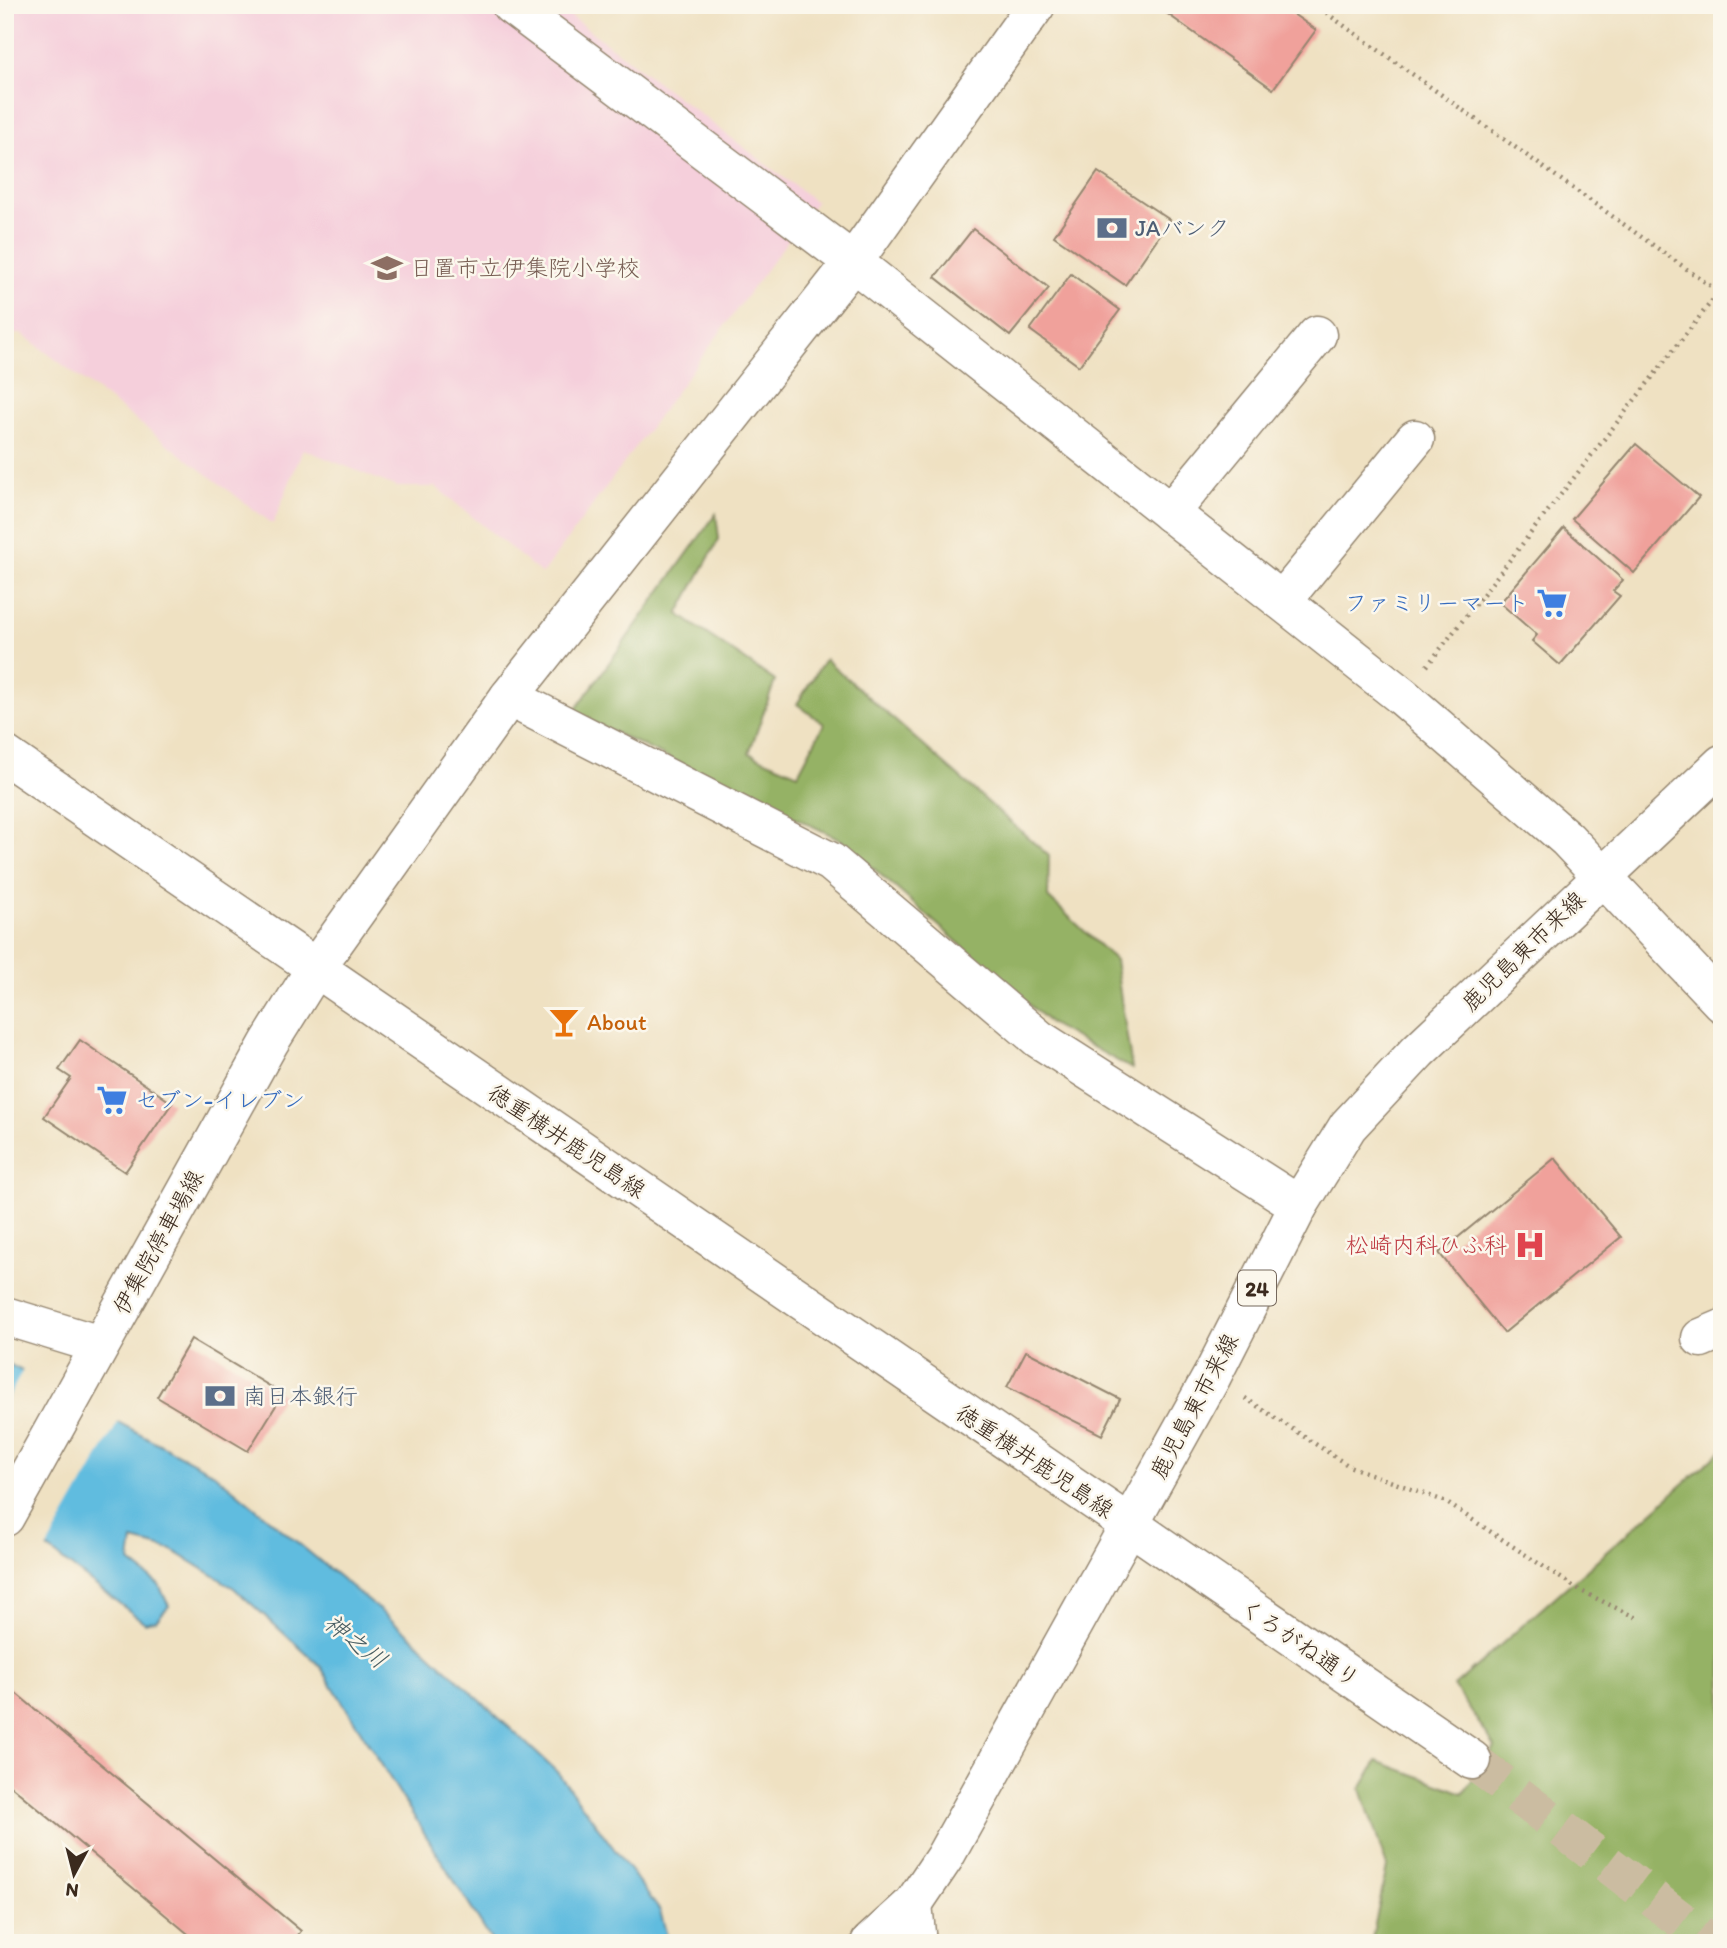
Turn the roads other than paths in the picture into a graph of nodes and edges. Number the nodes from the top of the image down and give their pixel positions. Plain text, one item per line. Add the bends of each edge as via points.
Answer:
1 (511, 5) edge
2 (1035, 5) edge
3 (853, 262) junction
4 (1317, 335) dead end
5 (1415, 439) dead end
6 (1170, 513) junction
7 (1282, 601) junction
8 (509, 697) junction
9 (5, 755) edge
10 (1722, 764) edge
11 (1602, 876) junction
12 (316, 969) junction
13 (1722, 1003) edge
14 (1299, 1205) junction
15 (5, 1315) edge
16 (94, 1357) junction
17 (5, 1517) edge
18 (1130, 1525) junction
19 (1472, 1760) tunnel mouth
20 (914, 1904) junction
21 (870, 1943) edge
22 (917, 1943) edge

1 - 3 street
2 - 3 street, 伊集院停車場線
3 - 6 street
3 - 8 street, 伊集院停車場線
4 - 6 street
5 - 7 street
6 - 7 street
7 - 11 street via 1403,697 1567,838
8 - 12 street, 伊集院停車場線
8 - 14 street via 831,862 1039,1039
9 - 12 street, 徳重横井鹿児島線
10 - 11 street, 鹿児島東市来線 / 24
11 - 13 street
11 - 14 street, 鹿児島東市来線 / 24 via 1418,1051 1348,1126
12 - 16 street, 伊集院停車場線 via 269,1043
12 - 18 street, 徳重横井鹿児島線
14 - 18 street, 鹿児島東市来線 / 24
15 - 16 street
16 - 17 street, 伊集院停車場線
18 - 19 street, くろがね通り
18 - 20 street, 鹿児島東市来線 / 24
20 - 21 street, 鹿児島東市来線 / 24
20 - 22 street

